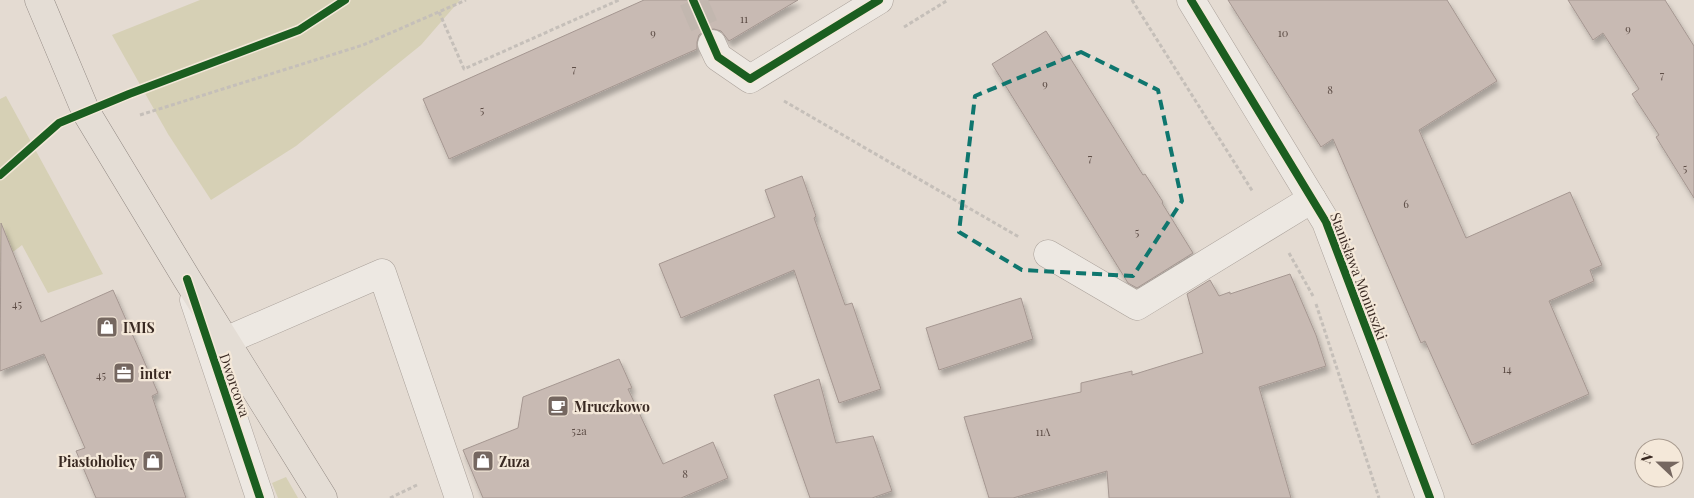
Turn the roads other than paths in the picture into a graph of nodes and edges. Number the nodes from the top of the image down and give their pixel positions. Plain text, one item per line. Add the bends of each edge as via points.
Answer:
1 (39, 0) edge
2 (879, 0) edge
3 (1191, 0) edge
4 (712, 44) tunnel mouth
5 (1312, 199) junction
6 (1048, 254) road end
7 (187, 279) junction
8 (225, 341) junction
9 (260, 498) edge
10 (323, 498) edge
11 (459, 498) edge
12 (1430, 498) edge

1 - 7 main road, Dworcowa via 86,112
2 - 4 street via 750,79 718,57
3 - 5 street, Stanisława Moniuszki
5 - 6 street via 1137,306
5 - 12 street, Stanisława Moniuszki via 1326,222
7 - 8 main road, Dworcowa
7 - 9 street, Dworcowa
8 - 10 main road, Dworcowa
8 - 11 street via 382,273

